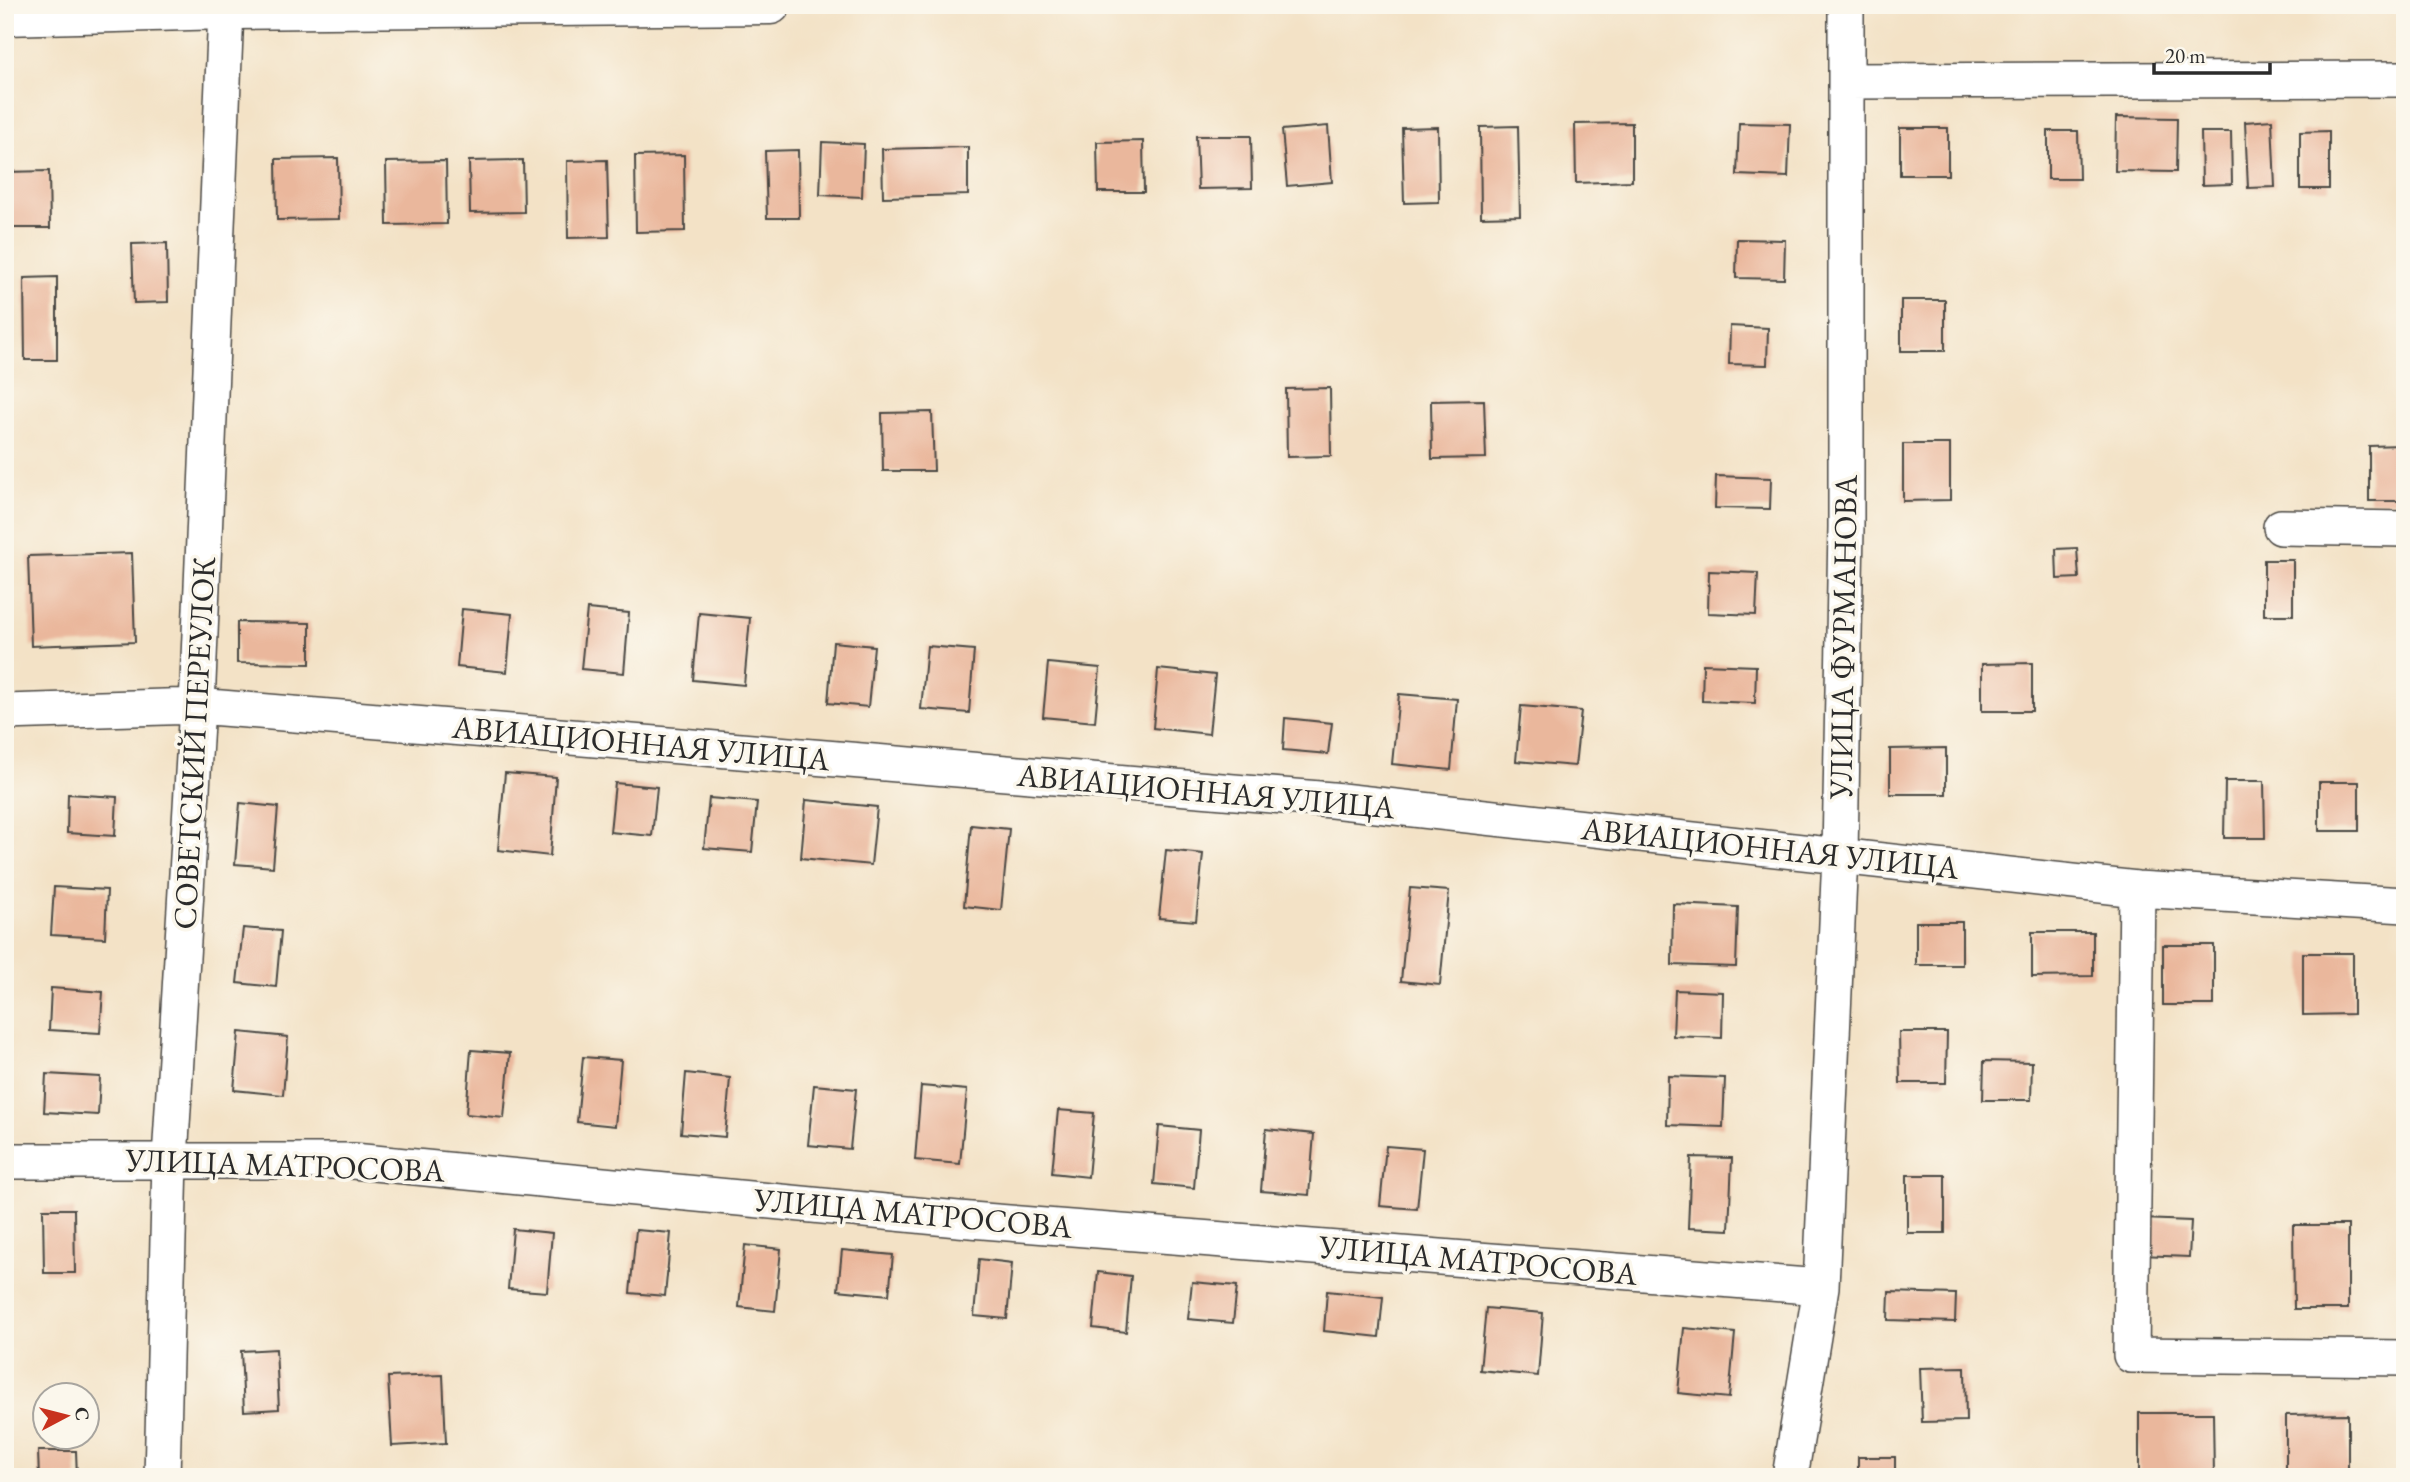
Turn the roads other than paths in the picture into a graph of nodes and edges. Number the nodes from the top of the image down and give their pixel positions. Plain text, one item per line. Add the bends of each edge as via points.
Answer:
1 (771, 5) edge
2 (1846, 5) edge
3 (226, 10) junction
4 (5, 16) edge
5 (2405, 79) edge
6 (1846, 81) junction
7 (2281, 527) dead end
8 (2405, 529) edge
9 (197, 706) junction
10 (5, 712) edge
11 (1840, 855) junction
12 (2137, 889) junction
13 (2405, 905) edge
14 (170, 1159) junction
15 (5, 1161) edge
16 (1821, 1287) junction
17 (2405, 1358) edge
18 (162, 1477) edge
19 (1790, 1477) edge

1 - 3 main road
2 - 6 street, УЛИЦА ФУРМАНОВА
3 - 4 main road
3 - 9 street, СОВЕТСКИЙ ПЕРЕУЛОК
5 - 6 street
6 - 11 street, УЛИЦА ФУРМАНОВА
7 - 8 street
9 - 10 street, АВИАЦИОННАЯ УЛИЦА
9 - 11 street, АВИАЦИОННАЯ УЛИЦА via 1332,800
9 - 14 street, СОВЕТСКИЙ ПЕРЕУЛОК
11 - 12 street, АВИАЦИОННАЯ УЛИЦА
11 - 16 street, УЛИЦА ФУРМАНОВА
12 - 13 street, АВИАЦИОННАЯ УЛИЦА
12 - 17 street via 2131,1355
14 - 15 street, УЛИЦА МАТРОСОВА
14 - 16 street, УЛИЦА МАТРОСОВА via 354,1161 957,1219
14 - 18 street, СОВЕТСКИЙ ПЕРЕУЛОК
16 - 19 street, УЛИЦА ФУРМАНОВА

